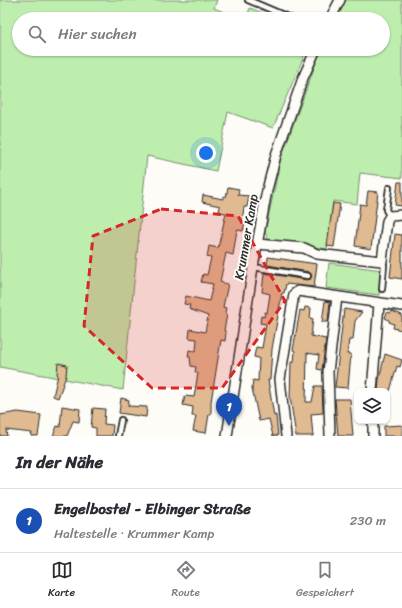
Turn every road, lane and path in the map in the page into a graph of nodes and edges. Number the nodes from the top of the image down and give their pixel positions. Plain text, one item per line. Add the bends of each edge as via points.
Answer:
1 (248, 0) edge
2 (340, 0) edge
3 (276, 12) edge
4 (334, 12) edge
5 (313, 56) edge
6 (389, 188) dead end
7 (402, 215) edge
8 (390, 216) junction
9 (257, 244) junction
10 (382, 261) junction
11 (253, 268) junction
12 (308, 276) dead end
13 (382, 288) dead end
14 (337, 297) junction
15 (379, 304) junction
16 (402, 306) edge
17 (372, 388) edge
18 (121, 420) dead end
19 (373, 424) edge
20 (118, 436) edge
21 (227, 436) edge
22 (286, 436) edge
23 (330, 436) edge
24 (373, 436) edge

1 - 3 lane
2 - 4 street
5 - 9 street, Krummer Kamp via 276,155
6 - 8 lane via 386,210
7 - 8 street
8 - 10 street via 387,221
9 - 10 street via 304,248 317,254
9 - 11 street, Krummer Kamp
10 - 13 lane
11 - 12 lane
11 - 21 street, Krummer Kamp
14 - 15 street
14 - 22 street via 298,291 294,294 280,379
14 - 23 street via 328,372
15 - 16 street
15 - 17 street
18 - 20 lane
19 - 24 street

